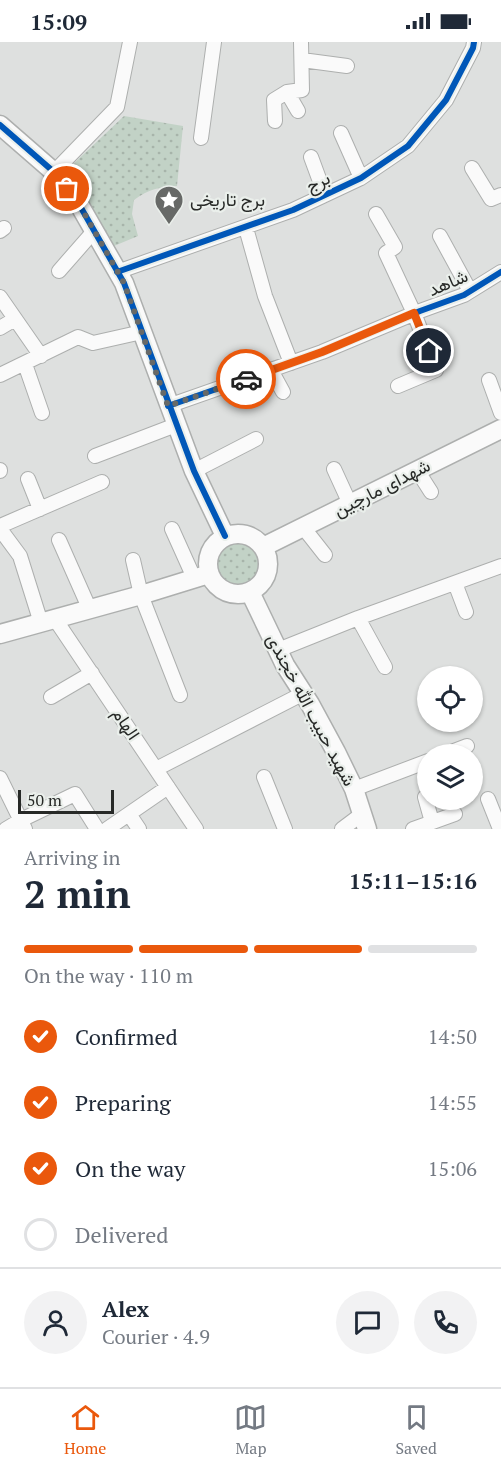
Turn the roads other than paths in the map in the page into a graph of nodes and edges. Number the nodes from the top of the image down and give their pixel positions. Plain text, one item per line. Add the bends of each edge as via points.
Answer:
1 (130, 42) edge
2 (214, 42) edge
3 (301, 42) edge
4 (474, 42) edge
5 (302, 60) junction
6 (346, 66) dead end
7 (287, 92) junction
8 (298, 111) dead end
9 (276, 121) dead end
10 (0, 125) edge
11 (342, 133) dead end
12 (201, 138) dead end
13 (311, 157) dead end
14 (472, 168) dead end
15 (54, 172) junction
16 (361, 178) junction
17 (325, 195) junction
18 (501, 195) edge
19 (376, 214) dead end
20 (246, 228) junction
21 (94, 231) junction
22 (440, 236) dead end
23 (59, 271) dead end
24 (117, 272) junction
25 (501, 272) edge
26 (470, 291) junction
27 (0, 297) edge
28 (414, 313) junction
29 (15, 319) junction
30 (0, 328) edge
31 (141, 332) junction
32 (41, 356) junction
33 (291, 363) junction
34 (25, 364) junction
35 (271, 370) junction
36 (0, 375) edge
37 (489, 381) dead end
38 (398, 386) dead end
39 (283, 392) dead end
40 (168, 406) junction
41 (42, 413) dead end
42 (501, 413) edge
43 (176, 425) junction
44 (501, 429) edge
45 (256, 439) dead end
46 (95, 456) dead end
47 (334, 470) dead end
48 (417, 470) junction
49 (194, 471) junction
50 (28, 479) dead end
51 (102, 482) dead end
52 (431, 492) dead end
53 (350, 504) junction
54 (40, 509) junction
55 (303, 527) junction
56 (0, 528) edge
57 (172, 529) dead end
58 (225, 536) junction
59 (59, 540) dead end
60 (263, 547) junction
61 (325, 555) dead end
62 (133, 560) dead end
63 (500, 568) edge
64 (202, 576) junction
65 (455, 583) junction
66 (250, 592) junction
67 (141, 595) junction
68 (90, 610) junction
69 (466, 612) dead end
70 (358, 618) junction
71 (48, 621) junction
72 (0, 634) edge
73 (278, 650) junction
74 (385, 667) dead end
75 (92, 674) junction
76 (304, 693) junction
77 (180, 695) dead end
78 (51, 697) dead end
79 (417, 765) edge
80 (156, 769) junction
81 (264, 777) dead end
82 (0, 778) edge
83 (168, 787) junction
84 (354, 789) junction
85 (488, 799) dead end
86 (429, 810) edge
87 (129, 814) junction
88 (455, 814) dead end
89 (365, 822) edge
90 (432, 822) junction
91 (23, 824) edge
92 (6, 829) edge
93 (97, 829) edge
94 (107, 829) edge
95 (139, 829) edge
96 (196, 829) edge
97 (285, 829) edge
98 (342, 829) edge
99 (413, 829) edge
100 (500, 829) edge

1 - 15 street via 117,107
2 - 12 street
3 - 5 street
4 - 16 street, برج via 446,100 408,146
5 - 6 street
5 - 7 street via 302,90
7 - 8 street
7 - 9 street via 274,100
10 - 15 street
11 - 16 street
13 - 17 street
14 - 18 street via 491,198
15 - 21 street
16 - 17 street, برج
17 - 20 street, برج
19 - 28 street via 395,247 386,253
20 - 24 street, برج
20 - 33 street via 265,296
21 - 23 street
21 - 24 street
22 - 26 street
24 - 31 street
25 - 26 street, شاهد
26 - 28 street, شاهد
27 - 29 street
28 - 33 street, شاهد
28 - 38 street via 436,370
29 - 30 street
29 - 32 street
31 - 32 street via 93,343 78,337
31 - 40 street
32 - 34 street
33 - 35 street, شاهد
34 - 36 street
34 - 41 street
35 - 39 street
35 - 40 street, شاهد
37 - 42 street
40 - 43 street
43 - 46 street
43 - 49 street
44 - 48 street, شهدای مارچین
45 - 49 street
47 - 53 street
48 - 52 street
48 - 53 street, شهدای مارچین
49 - 58 street
50 - 54 street
51 - 54 street
53 - 55 street, شهدای مارچین
54 - 56 street
55 - 60 street, شهدای مارچین
55 - 61 street
56 - 71 street, الهام via 20,556
57 - 64 street
58 - 60 street via 242,534
58 - 64 street via 208,556
59 - 68 street
60 - 66 street via 267,572
62 - 67 street
63 - 65 street
64 - 66 street via 221,590
64 - 67 street
65 - 69 street
65 - 70 street
66 - 73 street, شهید حبیب الله خجندی
67 - 68 street
67 - 77 street
68 - 71 street
70 - 73 street
70 - 74 street
71 - 72 street
71 - 75 street, الهام
73 - 76 street, شهید حبیب الله خجندی
75 - 78 street
75 - 80 street, الهام
76 - 80 street
76 - 84 street, شهید حبیب الله خجندی
79 - 84 street
80 - 83 street, الهام
81 - 97 street
82 - 91 street
83 - 87 street
83 - 96 street, الهام
84 - 89 street, شهید حبیب الله خجندی
85 - 100 street
86 - 90 street
87 - 94 street
87 - 95 street
88 - 90 street
89 - 98 street
90 - 99 street
91 - 92 street
91 - 93 street via 75,794

